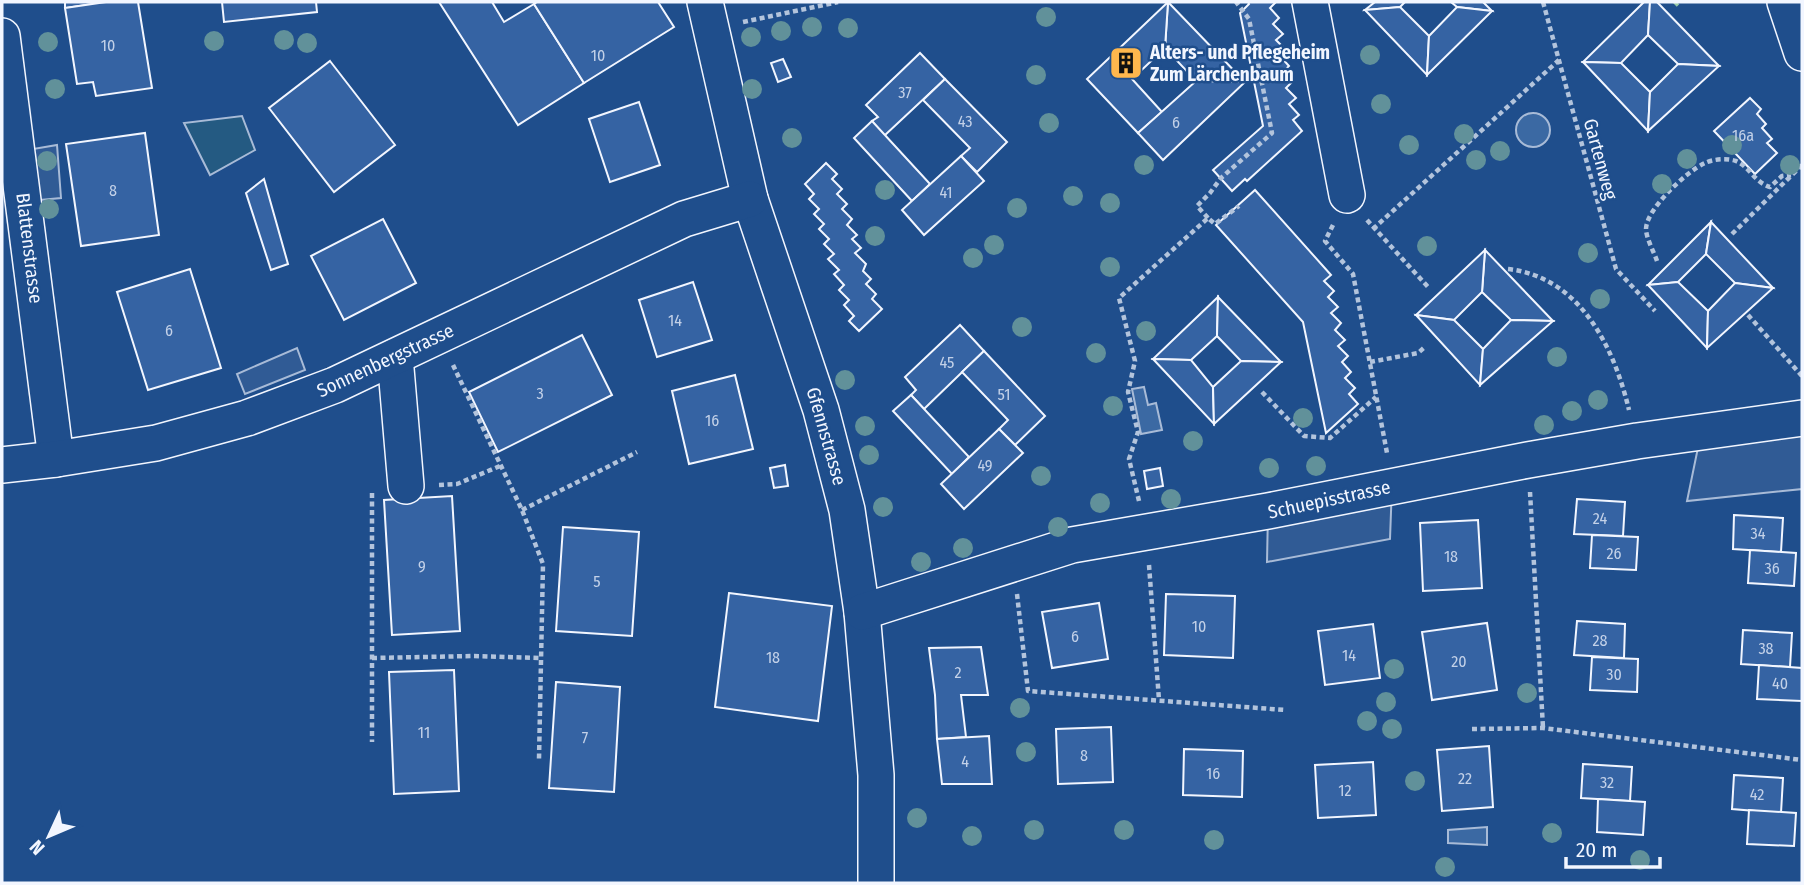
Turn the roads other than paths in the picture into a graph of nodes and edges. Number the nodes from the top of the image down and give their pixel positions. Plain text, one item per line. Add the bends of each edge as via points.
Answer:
1 (1310, 2) edge
2 (1785, 2) edge
3 (708, 16) edge
4 (2, 36) edge
5 (1802, 53) edge
6 (1348, 195) road end
7 (750, 199) junction
8 (395, 357) junction
9 (1802, 418) edge
10 (56, 459) junction
11 (2, 465) edge
12 (406, 486) road end
13 (862, 612) junction
14 (876, 883) edge

1 - 6 street
2 - 5 street
3 - 7 street, Gfennstrasse
4 - 10 street, Blattenstrasse
7 - 8 street, Sonnenbergstrasse via 684,219
7 - 13 street, Gfennstrasse via 821,410 847,510
8 - 10 street, Sonnenbergstrasse via 247,418 156,443
8 - 12 street
9 - 13 street, Schuepisstrasse via 1637,441 1072,545
10 - 11 street, Sonnenbergstrasse
13 - 14 street, Gfennstrasse via 876,775

